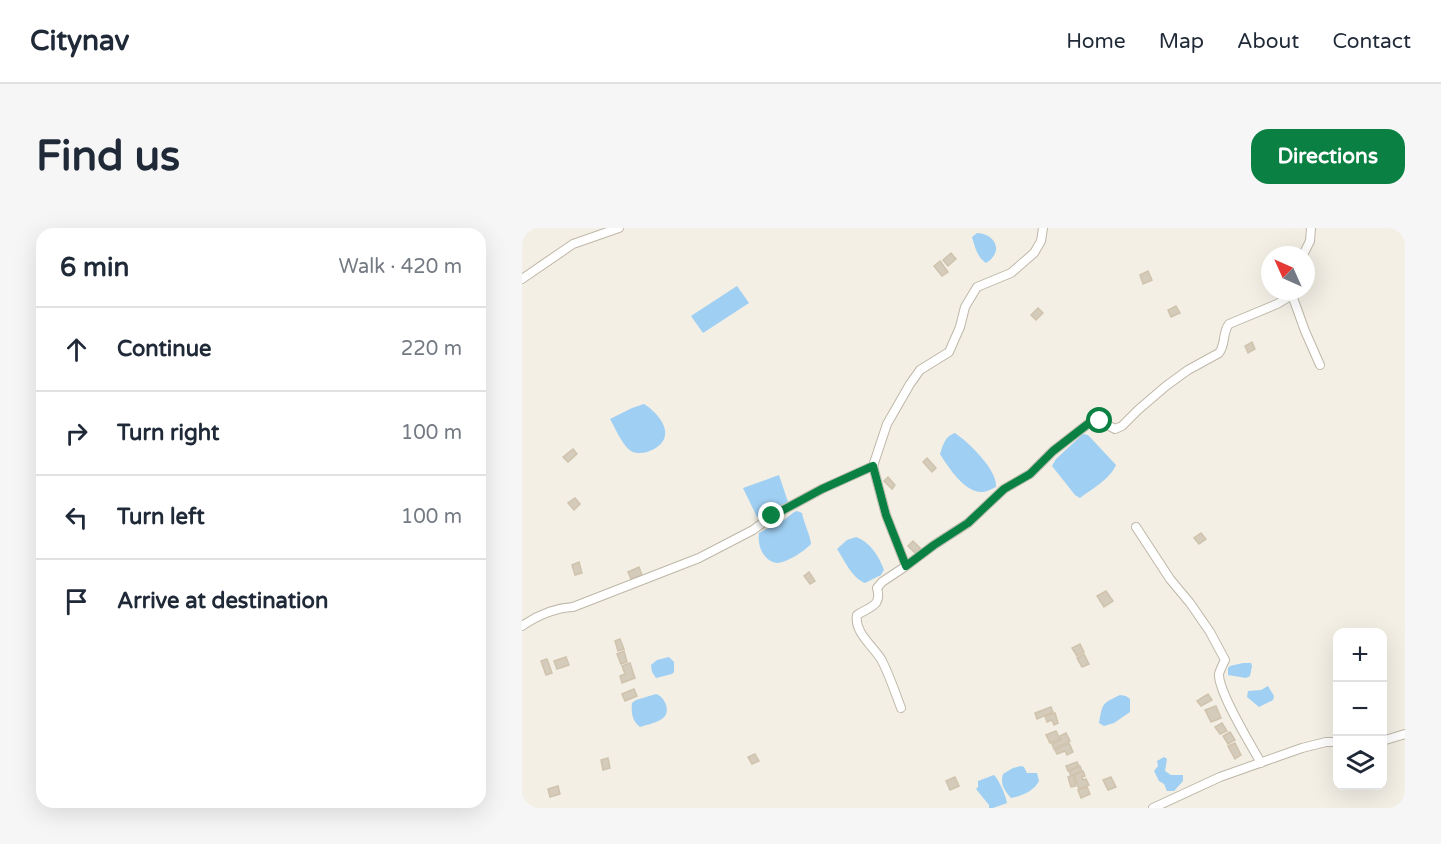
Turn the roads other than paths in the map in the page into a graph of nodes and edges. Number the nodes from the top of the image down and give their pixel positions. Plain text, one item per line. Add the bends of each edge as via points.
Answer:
1 (618, 228) edge
2 (1042, 228) edge
3 (1311, 228) edge
4 (1308, 246) edge
5 (522, 279) edge
6 (1283, 300) edge
7 (1295, 300) edge
8 (1320, 365) dead end
9 (873, 466) junction
10 (1136, 527) dead end
11 (906, 566) junction
12 (522, 626) edge
13 (901, 708) dead end
14 (1405, 734) edge
15 (1387, 740) edge
16 (1333, 742) edge
17 (1261, 763) junction
18 (1153, 808) edge

1 - 5 street via 573,244
2 - 9 street via 1041,241 1034,253 1011,273 977,287 965,307 949,352 920,370 886,424
3 - 4 street
6 - 11 street via 1229,324 1219,353 1166,386 1122,426 1115,429 1093,420 1030,474 1004,489 968,523
7 - 8 street
9 - 11 street via 886,515
9 - 12 street via 822,489 699,558 573,606 537,615
10 - 17 street via 1210,632 1225,660 1219,674 1223,691
11 - 13 street via 876,588 877,603 857,615 855,623 881,660
14 - 15 street
16 - 17 street
17 - 18 street

